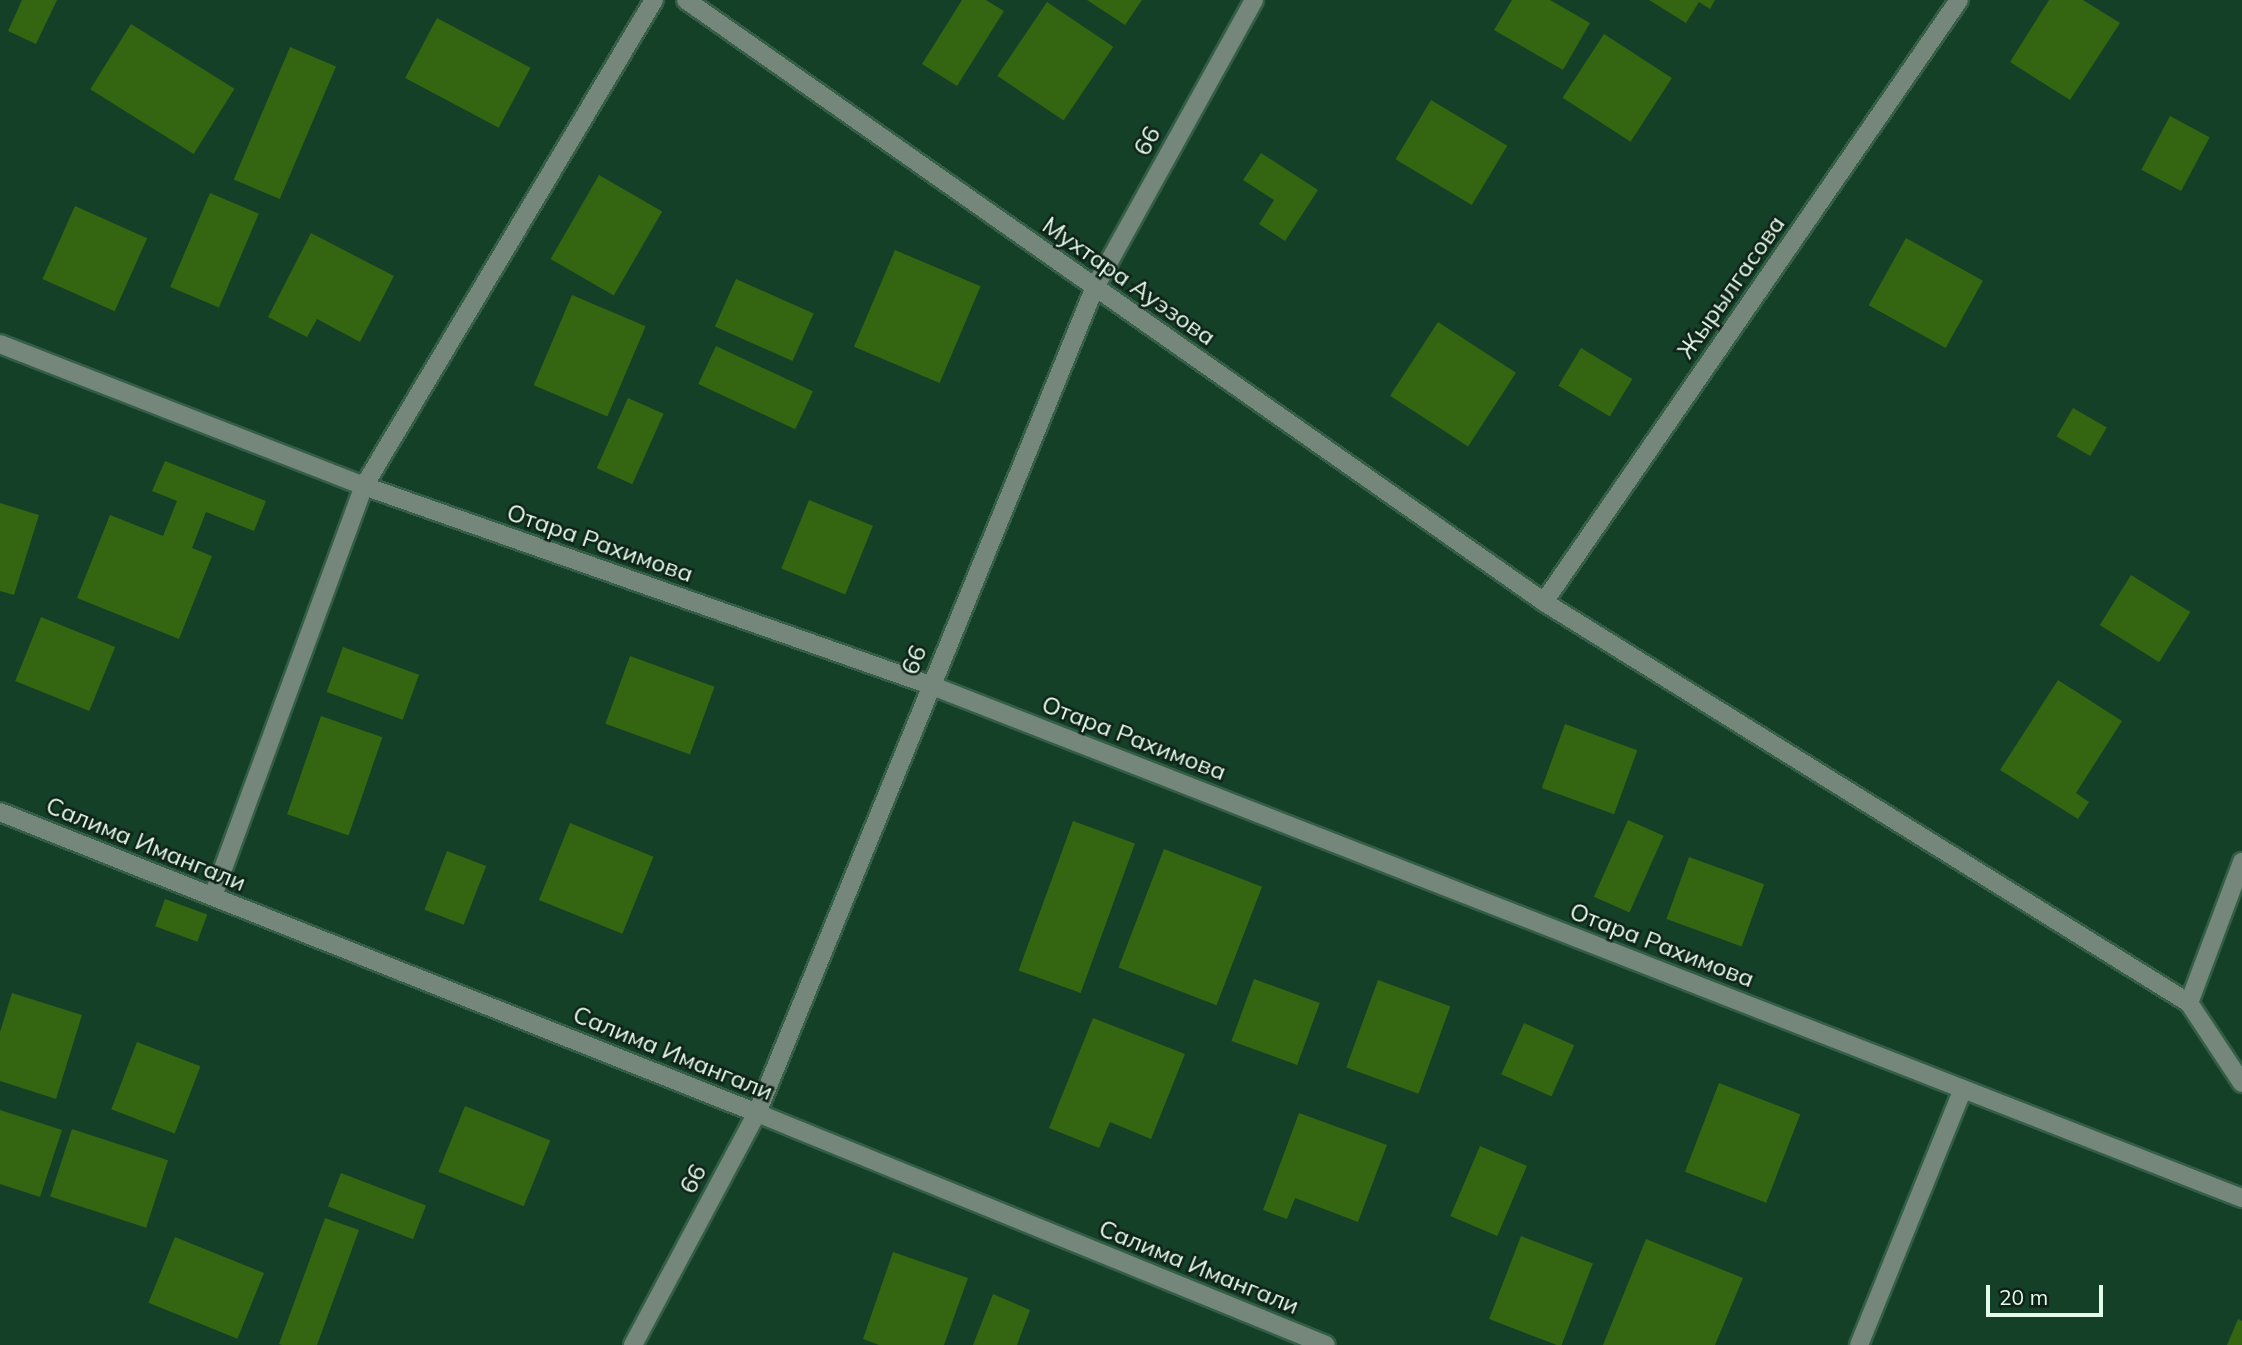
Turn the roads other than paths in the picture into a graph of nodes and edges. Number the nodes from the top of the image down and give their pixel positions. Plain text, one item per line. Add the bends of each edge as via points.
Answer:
1 (654, 0) edge
2 (686, 0) edge
3 (1254, 0) edge
4 (1959, 0) edge
5 (1095, 287) junction
6 (0, 344) edge
7 (364, 486) junction
8 (1544, 602) junction
9 (930, 685) junction
10 (0, 813) edge
11 (2242, 862) edge
12 (213, 896) junction
13 (2189, 1003) junction
14 (2242, 1083) edge
15 (1963, 1088) junction
16 (757, 1113) junction
17 (2242, 1198) edge
18 (633, 1345) edge
19 (1326, 1345) edge
20 (1859, 1345) edge

1 - 7 street
2 - 5 street, Мухтара Ауэзова
3 - 5 street, 66
4 - 8 street, Жырылгасова
5 - 8 street, Мухтара Ауэзова
5 - 9 street, 66
6 - 7 street, Отара Рахимова
7 - 9 street, Отара Рахимова
7 - 12 street
8 - 13 street, Мухтара Ауэзова
9 - 15 street, Отара Рахимова
9 - 16 street, 66
10 - 12 street, Салима Имангали
11 - 13 street
12 - 16 street, Салима Имангали
13 - 14 street
15 - 17 street, Отара Рахимова
15 - 20 street
16 - 18 street, 66
16 - 19 street, Салима Имангали

